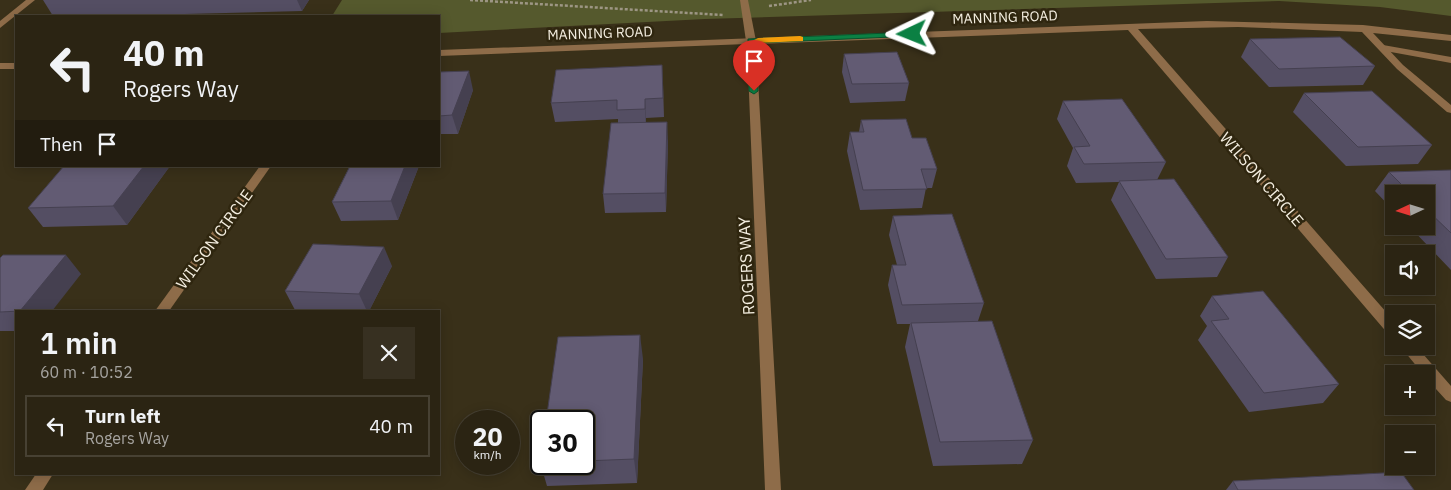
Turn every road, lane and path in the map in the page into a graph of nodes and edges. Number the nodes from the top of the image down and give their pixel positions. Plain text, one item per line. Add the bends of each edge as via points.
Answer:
1 (31, 0) edge
2 (470, 0) edge
3 (744, 0) edge
4 (767, 0) edge
5 (811, 0) edge
6 (724, 15) dead end
7 (0, 25) edge
8 (1130, 26) junction
9 (1363, 28) junction
10 (1451, 38) edge
11 (751, 41) junction
12 (1383, 48) junction
13 (440, 53) edge
14 (1451, 60) edge
15 (0, 66) edge
16 (15, 66) edge
17 (1451, 110) edge
18 (265, 167) edge
19 (163, 310) edge
20 (1385, 321) edge
21 (1415, 355) edge
22 (1451, 396) edge
23 (44, 475) edge
24 (33, 490) edge
25 (774, 490) edge

1 - 7 street
2 - 6 path
3 - 11 street, ROGERS WAY
4 - 5 path via 769,6
8 - 9 street, MANNING ROAD via 1285,24
8 - 11 street, MANNING ROAD
8 - 20 street, WILSON CIRCLE
9 - 10 street, MANNING ROAD
9 - 12 street
11 - 13 street, MANNING ROAD
11 - 25 street, ROGERS WAY
12 - 14 street
12 - 17 street via 1400,67
15 - 16 street
18 - 19 street, WILSON CIRCLE
21 - 22 street
23 - 24 street

